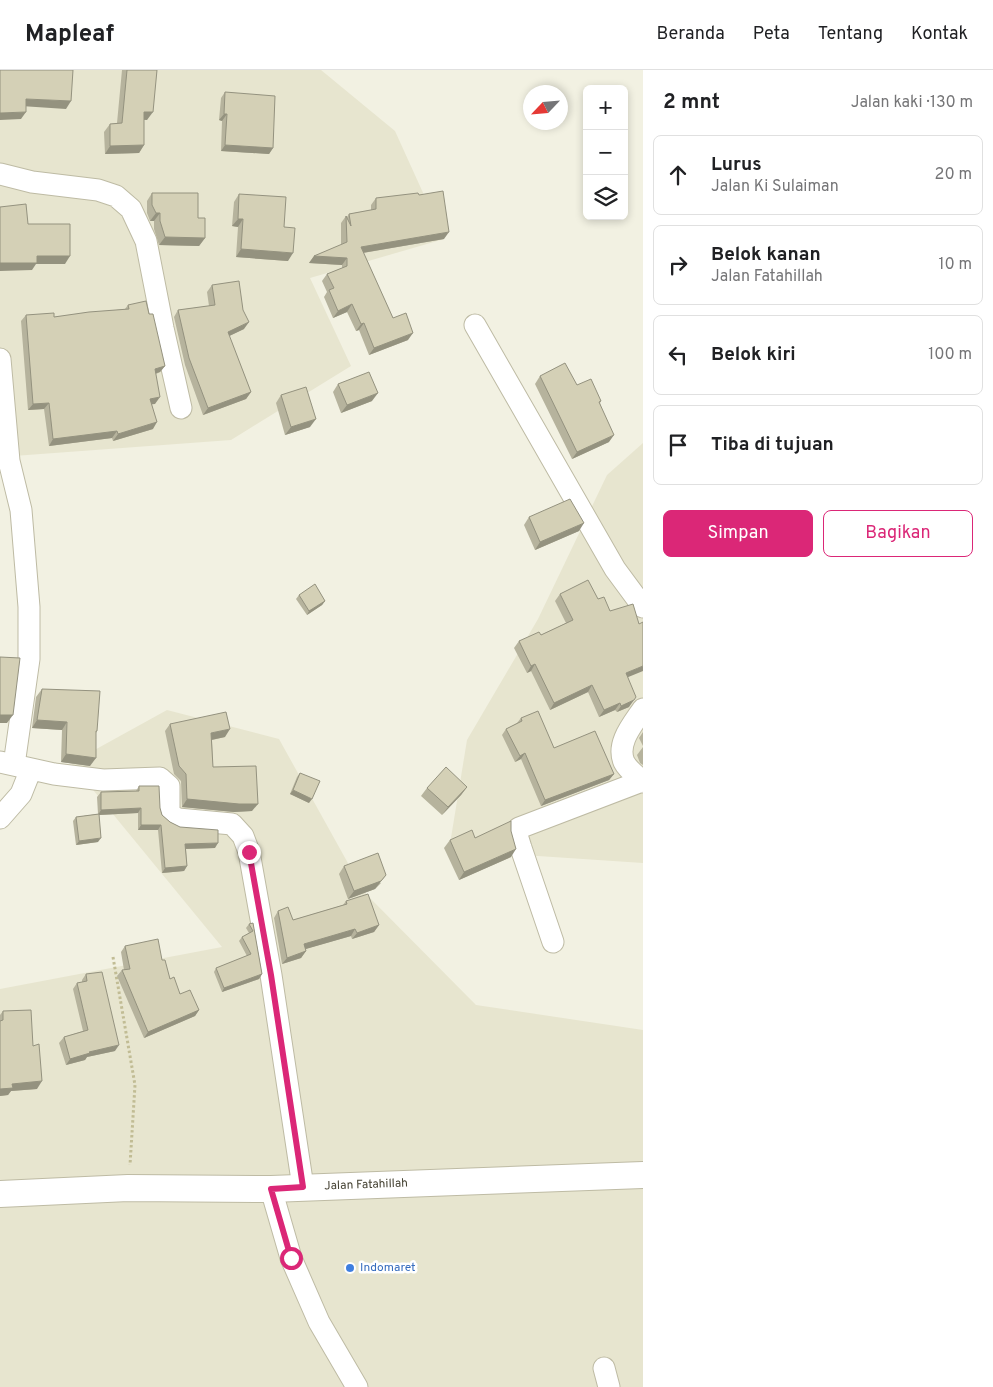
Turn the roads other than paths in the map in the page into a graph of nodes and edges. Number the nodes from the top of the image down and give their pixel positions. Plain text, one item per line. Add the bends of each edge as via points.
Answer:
1 (0, 174) edge
2 (475, 325) dead end
3 (0, 359) edge
4 (181, 408) dead end
5 (643, 607) edge
6 (643, 709) edge
7 (15, 765) edge
8 (643, 782) edge
9 (0, 818) edge
10 (553, 942) dead end
11 (643, 1174) edge
12 (303, 1187) junction
13 (271, 1189) junction
14 (0, 1194) edge
15 (357, 1387) edge

1 - 4 street via 32,182 98,190 116,196 131,209 146,241
2 - 5 street via 610,562
3 - 7 street via 9,461 21,510 29,607 29,659
6 - 8 street via 625,737 623,750 624,762
7 - 9 street via 21,794
7 - 12 street via 103,780 160,778 169,786 168,812 172,816 232,824 243,836 249,852 271,975
8 - 10 street via 519,828 520,848
11 - 12 street, Jalan Fatahillah
12 - 13 street, Jalan Fatahillah
13 - 14 street, Jalan Fatahillah via 128,1188
13 - 15 street via 295,1268 319,1322

